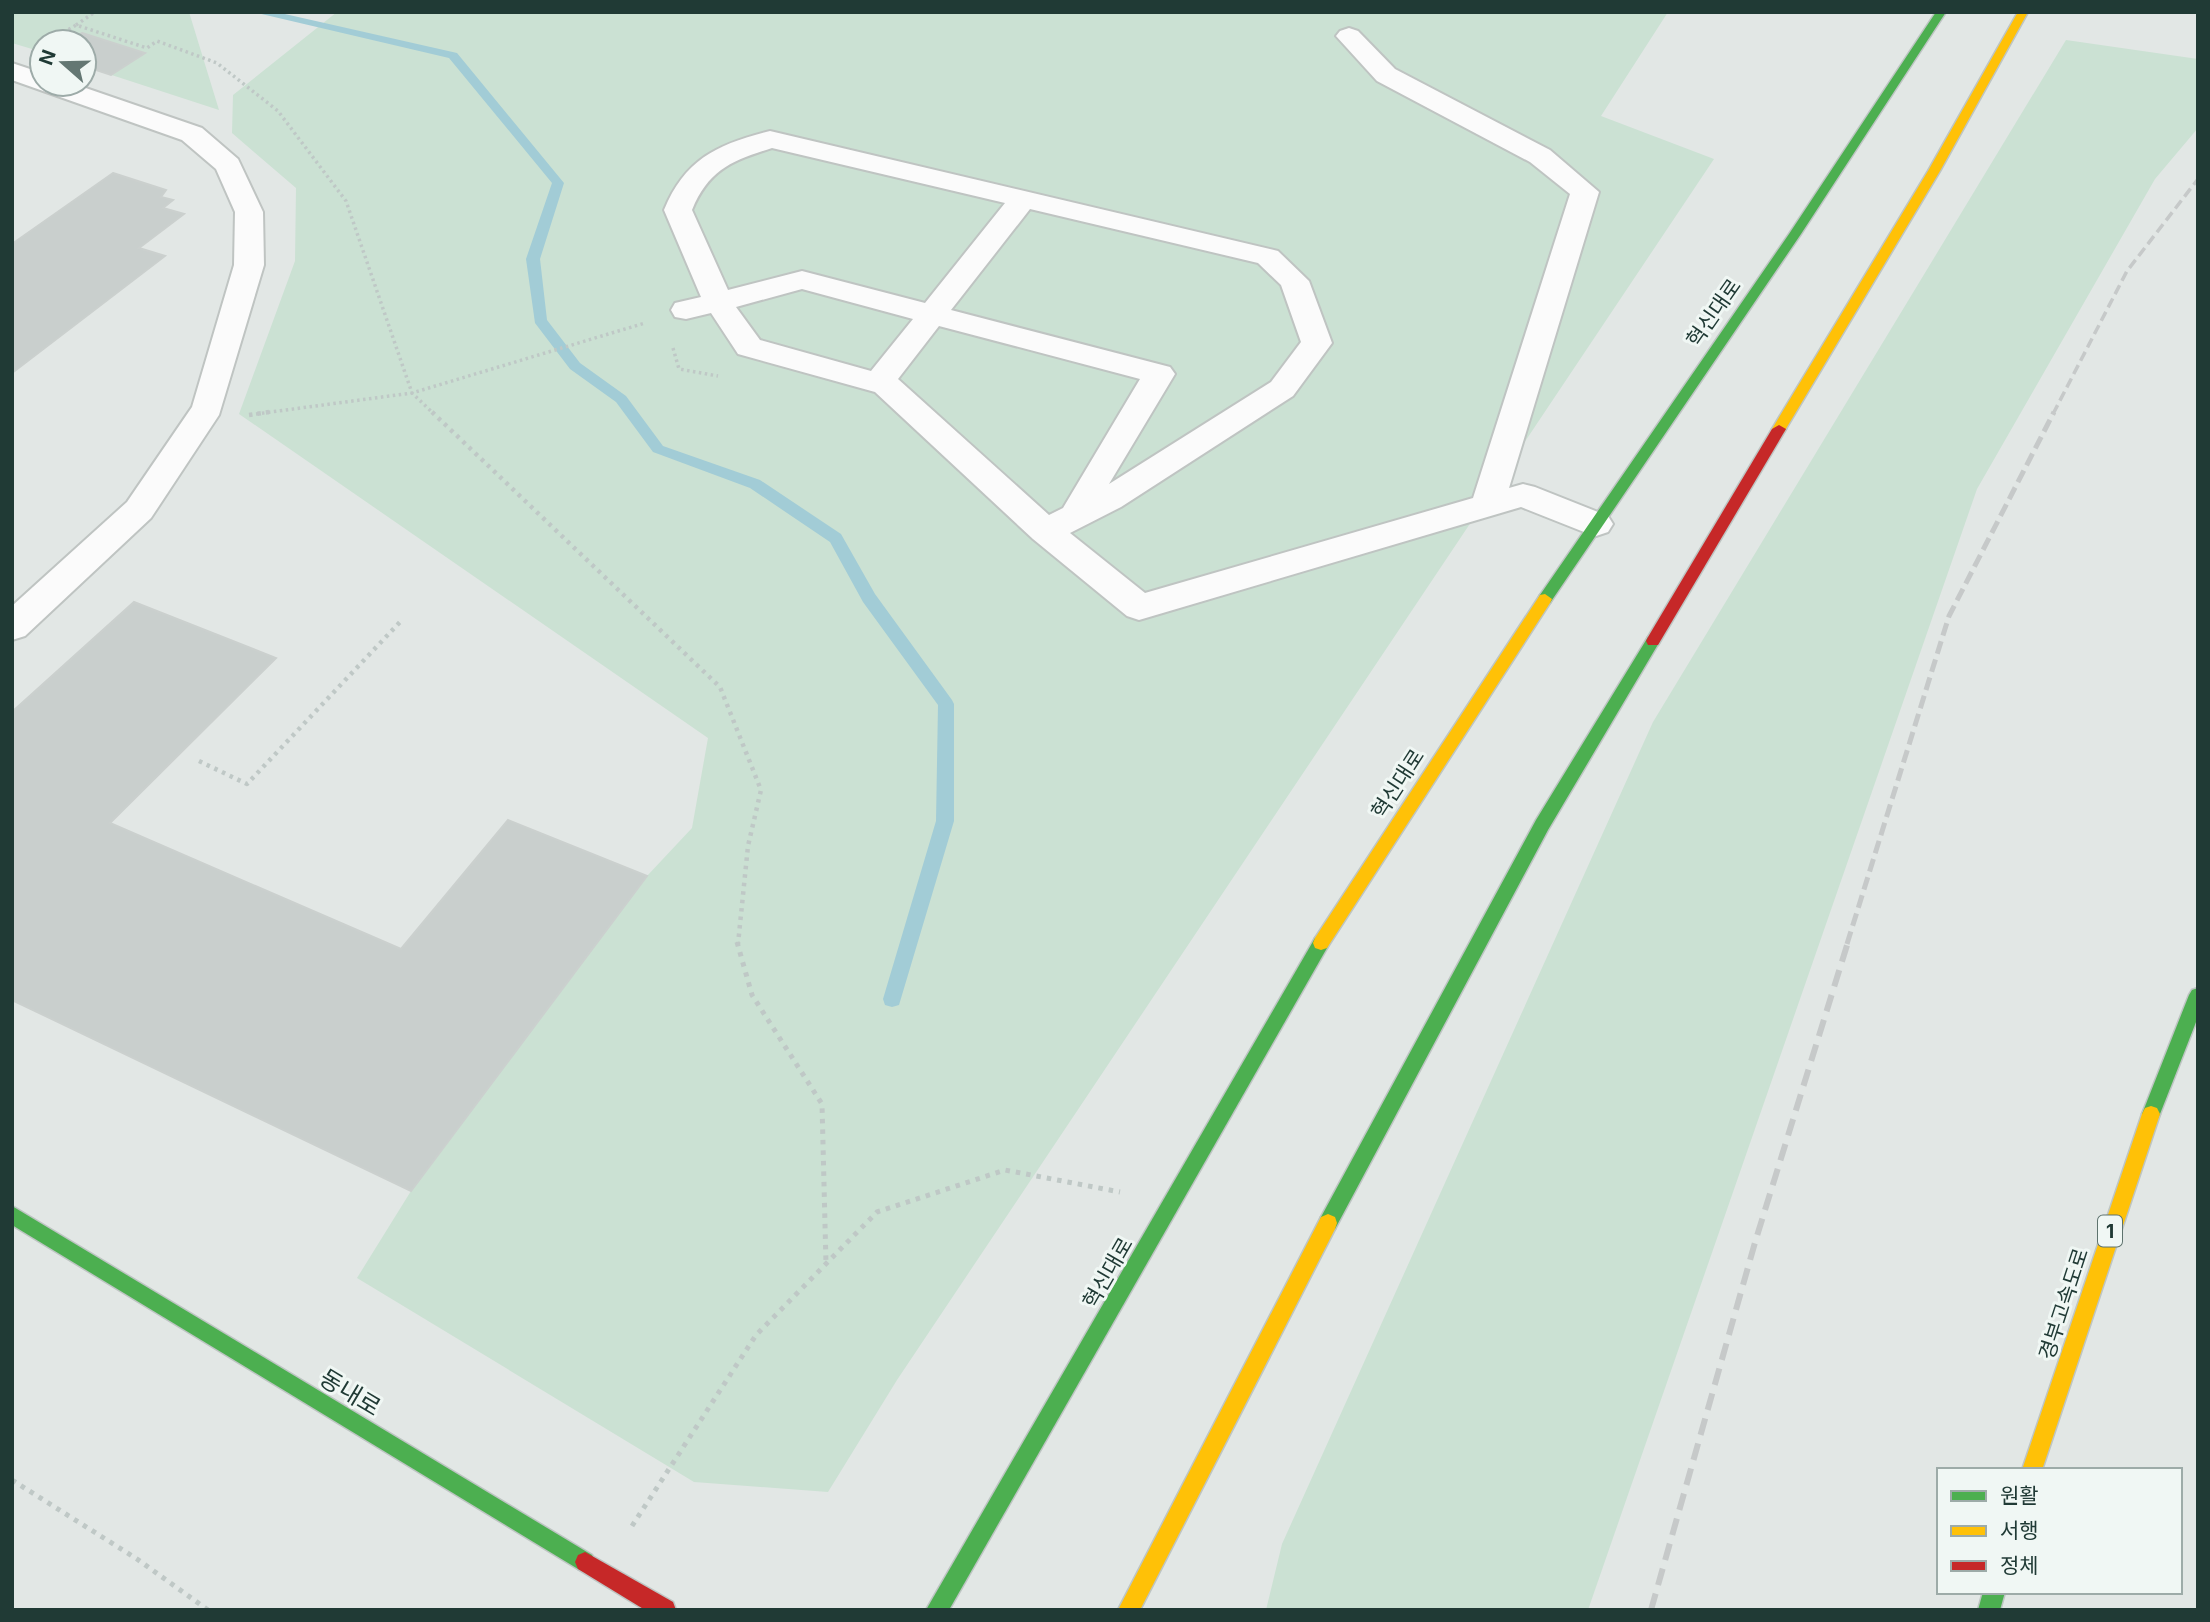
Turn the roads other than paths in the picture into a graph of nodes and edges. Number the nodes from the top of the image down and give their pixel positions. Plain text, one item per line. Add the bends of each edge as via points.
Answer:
1 (1941, 12) edge
2 (2023, 12) edge
3 (1349, 36) dead end
4 (89, 98) edge
5 (1023, 199) junction
6 (718, 302) junction
7 (686, 310) road end
8 (932, 314) junction
9 (878, 383) junction
10 (1487, 506) junction
11 (1079, 514) junction
12 (1596, 524) junction
13 (1045, 531) junction
14 (12, 626) edge
15 (2198, 995) edge
16 (12, 1215) edge
17 (2033, 1468) edge
18 (665, 1610) edge
19 (937, 1610) edge
20 (1129, 1610) edge

1 - 12 main road, 혁신대로 via 1847,160
2 - 20 main road via 1927,183 1542,825 1352,1176
3 - 10 street via 1386,75 1540,156 1585,192
4 - 14 street via 191,134 228,165 248,212 248,265 208,408 200,421 139,510
5 - 6 street via 770,139 712,160 685,188 678,209
5 - 8 street
5 - 11 street via 1268,257 1294,282 1317,343 1282,389
6 - 7 street
6 - 8 street via 802,280
6 - 9 street via 749,347
8 - 9 street
8 - 11 street via 1159,374 1080,504
9 - 13 street via 886,385
10 - 12 street via 1523,495
10 - 13 street via 1139,607
11 - 13 street
12 - 19 main road, 혁신대로 via 1344,904
15 - 17 main road, 경부고속도로 / 1 via 2160,1086
16 - 18 main road, 동내로

